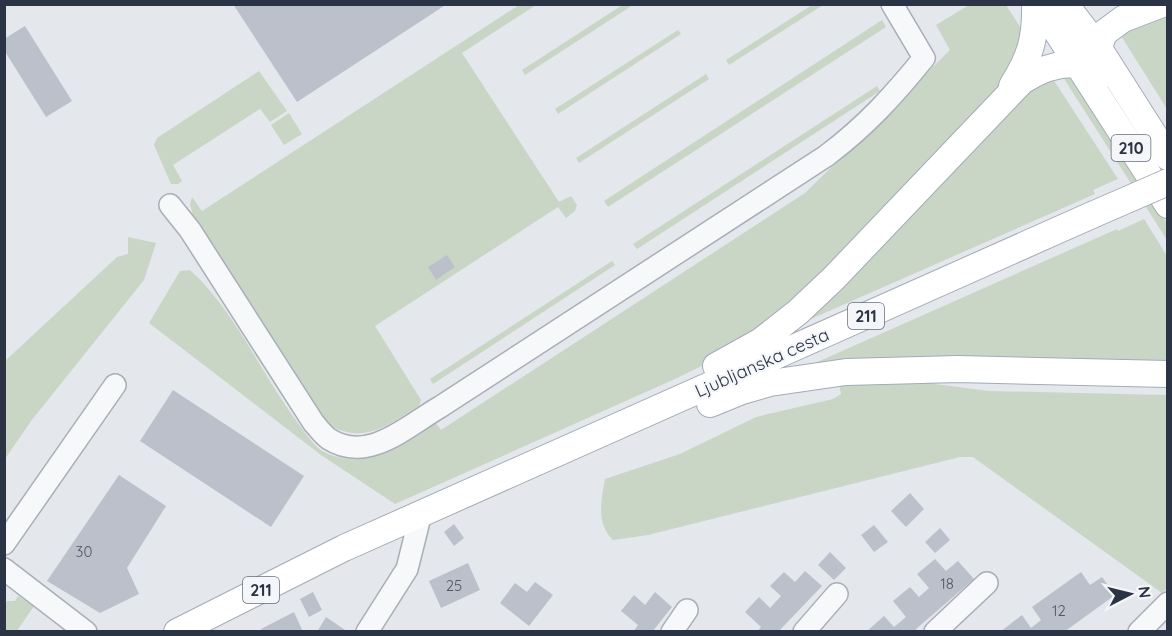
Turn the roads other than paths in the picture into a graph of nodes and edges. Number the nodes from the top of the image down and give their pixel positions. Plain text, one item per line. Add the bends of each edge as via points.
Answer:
1 (892, 4) edge
2 (1035, 4) edge
3 (1040, 4) edge
4 (1065, 4) edge
5 (1162, 4) edge
6 (1091, 67) junction
7 (1007, 95) junction
8 (1167, 157) edge
9 (1167, 182) edge
10 (170, 205) dead end
11 (1167, 205) edge
12 (1167, 374) edge
13 (115, 385) dead end
14 (640, 417) junction
15 (421, 513) junction
16 (4, 544) edge
17 (4, 569) edge
18 (987, 583) dead end
19 (837, 594) dead end
20 (1167, 603) edge
21 (687, 610) dead end
22 (86, 632) edge
23 (177, 632) edge
24 (367, 632) edge
25 (672, 632) edge
26 (804, 632) edge
27 (935, 632) edge
28 (1139, 632) edge

1 - 10 street via 924,58 856,133 778,188 376,446 347,448 328,438 313,422
2 - 7 main road, 211 via 1030,51
3 - 6 main road, 210
4 - 6 main road, 210
5 - 6 main road via 1116,23 1104,33
6 - 7 main road, 211 via 1052,66 1035,73
6 - 8 main road, 210 via 1116,76
6 - 11 main road, 210
7 - 14 main road, 211 via 798,312 746,351 665,390
9 - 14 main road, Ljubljanska cesta / 211, bridge
12 - 14 main road, 211 via 958,369 846,372 770,383 686,413
13 - 16 street
14 - 15 main road, Ljubljanska cesta / 211
15 - 23 main road, Ljubljanska cesta / 211
15 - 24 street via 407,569
17 - 22 street
18 - 27 street
19 - 26 street
20 - 28 street
21 - 25 street

